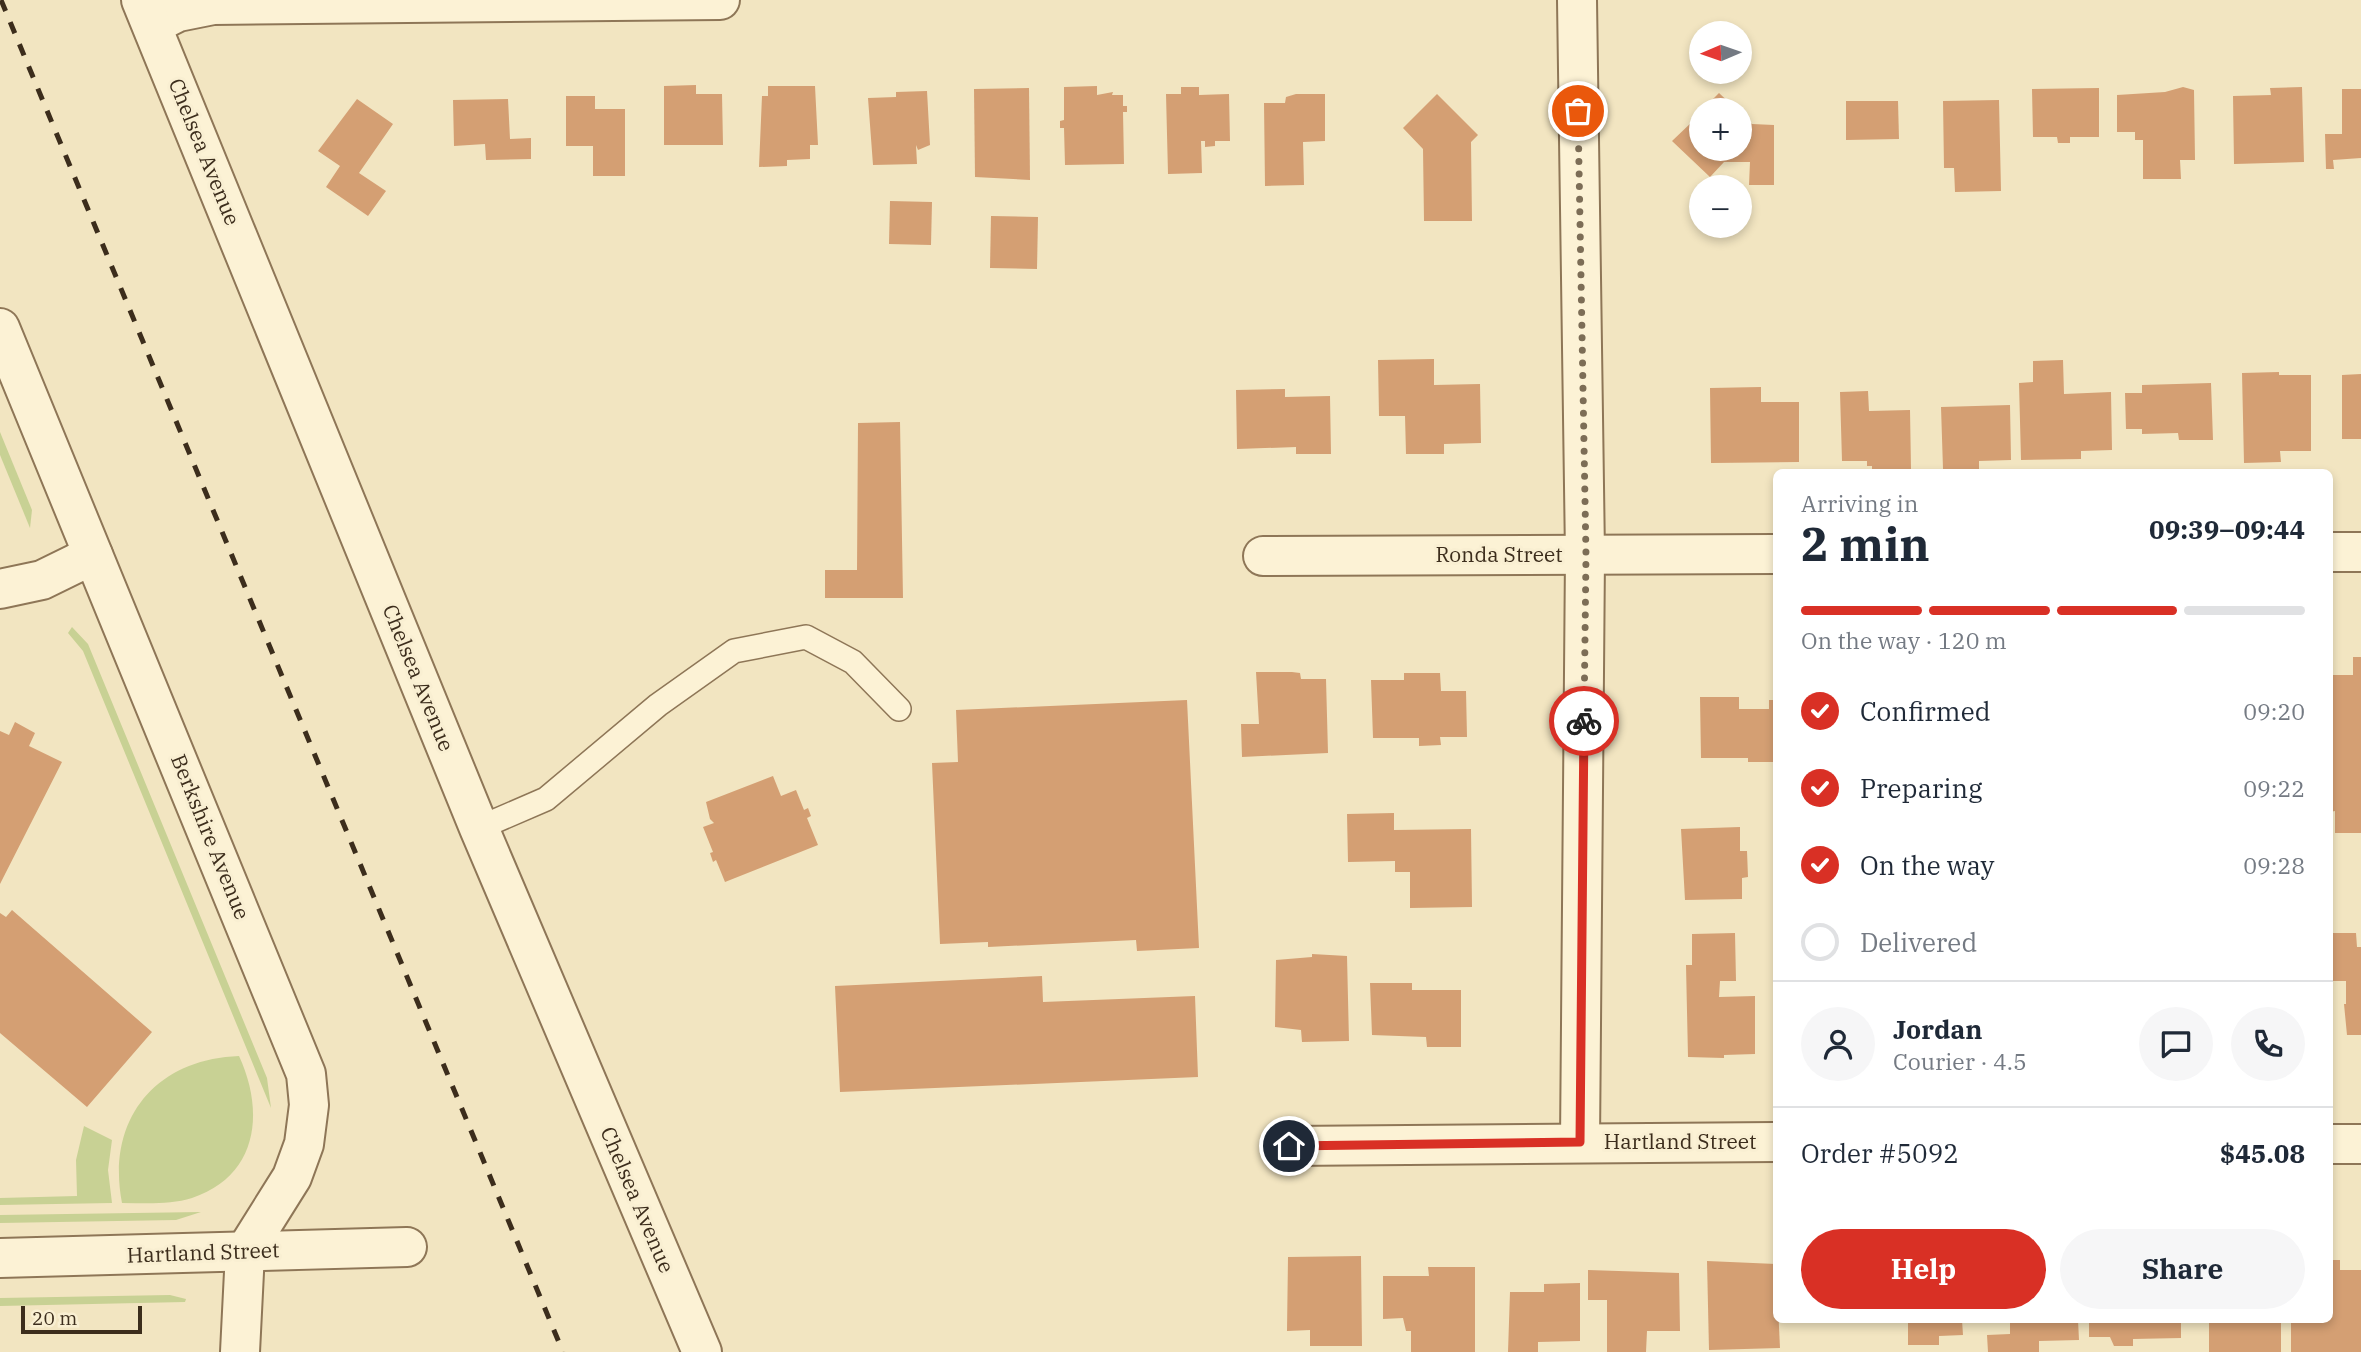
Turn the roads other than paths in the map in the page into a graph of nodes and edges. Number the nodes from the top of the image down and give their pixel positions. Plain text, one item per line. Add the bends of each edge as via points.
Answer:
1 (720, 0) edge
2 (1577, 0) edge
3 (147, 13) edge
4 (0, 328) edge
5 (2333, 552) edge
6 (2361, 552) edge
7 (1773, 554) edge
8 (93, 555) junction
9 (1586, 555) junction
10 (1263, 556) dead end
11 (0, 589) edge
12 (899, 709) dead end
13 (479, 828) junction
14 (1580, 1142) junction
15 (1773, 1142) edge
16 (2333, 1144) edge
17 (2361, 1144) edge
18 (1289, 1146) dead end
19 (407, 1247) dead end
20 (245, 1252) junction
21 (0, 1258) edge
22 (240, 1352) edge
23 (702, 1352) edge

1 - 3 street via 213,5
2 - 9 street
3 - 13 street, Chelsea Avenue
4 - 8 street, Berkshire Avenue
5 - 6 street
7 - 9 street, Ronda Street
8 - 11 street via 42,580
8 - 20 street, Berkshire Avenue via 306,1074 309,1105 304,1144 292,1177
9 - 10 street, Ronda Street
9 - 14 street
12 - 13 lane via 853,662 806,637 734,651 658,705 546,799
13 - 23 street, Chelsea Avenue
14 - 15 street, Hartland Street
14 - 18 street, Hartland Street
16 - 17 street
19 - 20 street, Hartland Street
20 - 21 street, Hartland Street
20 - 22 street, Berkshire Avenue

